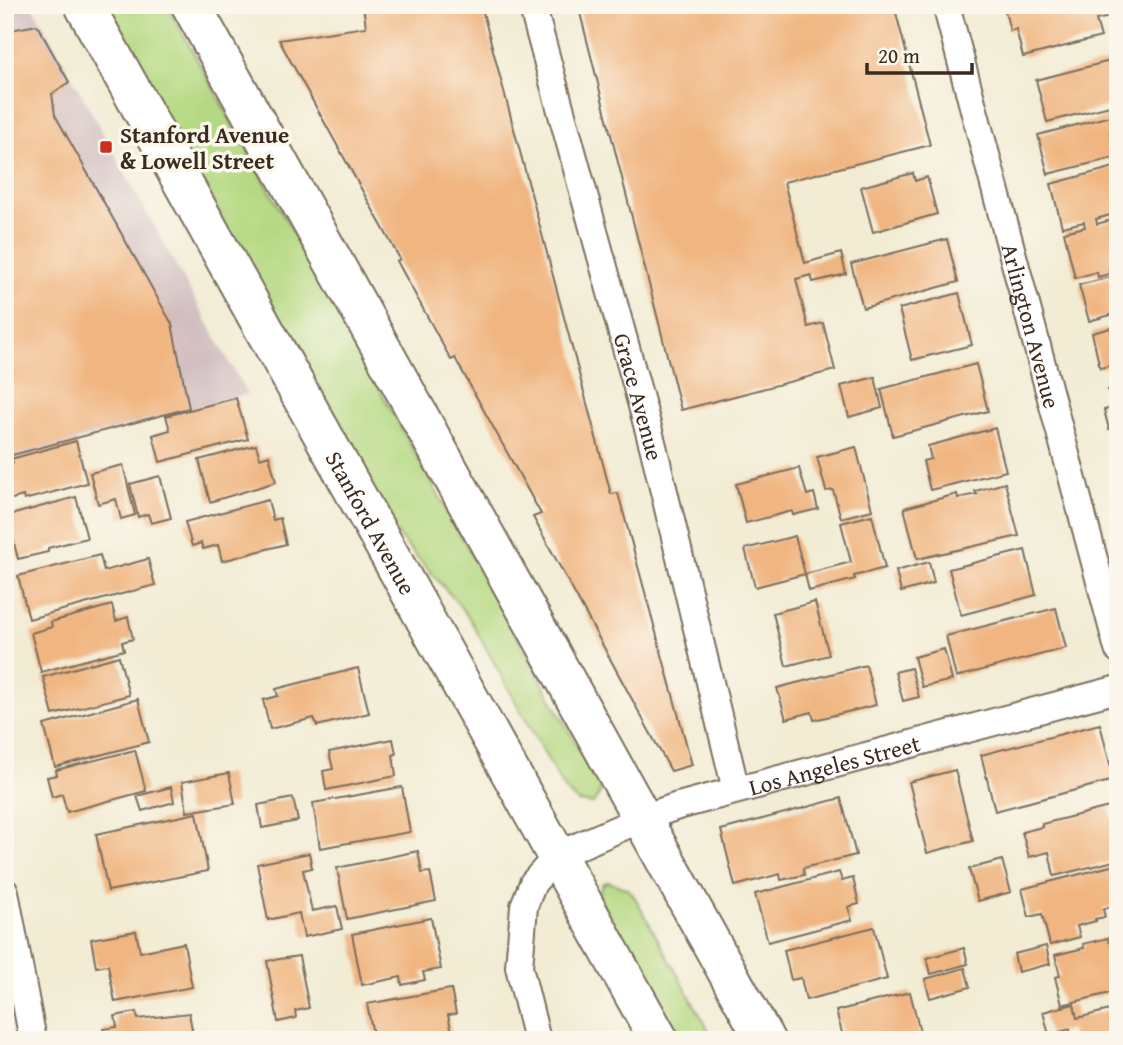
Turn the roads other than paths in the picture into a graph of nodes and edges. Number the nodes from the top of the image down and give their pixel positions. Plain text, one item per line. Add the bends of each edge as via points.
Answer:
1 (84, 5) edge
2 (191, 5) edge
3 (532, 5) edge
4 (946, 5) edge
5 (1118, 649) edge
6 (1118, 689) edge
7 (736, 790) junction
8 (643, 818) junction
9 (558, 855) junction
10 (5, 892) edge
11 (33, 1040) edge
12 (537, 1040) edge
13 (659, 1040) edge
14 (765, 1040) edge

1 - 9 main road, Stanford Avenue
2 - 8 main road
3 - 7 street, Grace Avenue via 653,446
4 - 5 street, Arlington Avenue
6 - 7 street, Los Angeles Street
7 - 8 street, Los Angeles Street
8 - 9 street, Los Angeles Street
8 - 14 main road
9 - 12 street via 533,883 524,906 519,967
9 - 13 main road, Stanford Avenue
10 - 11 street

